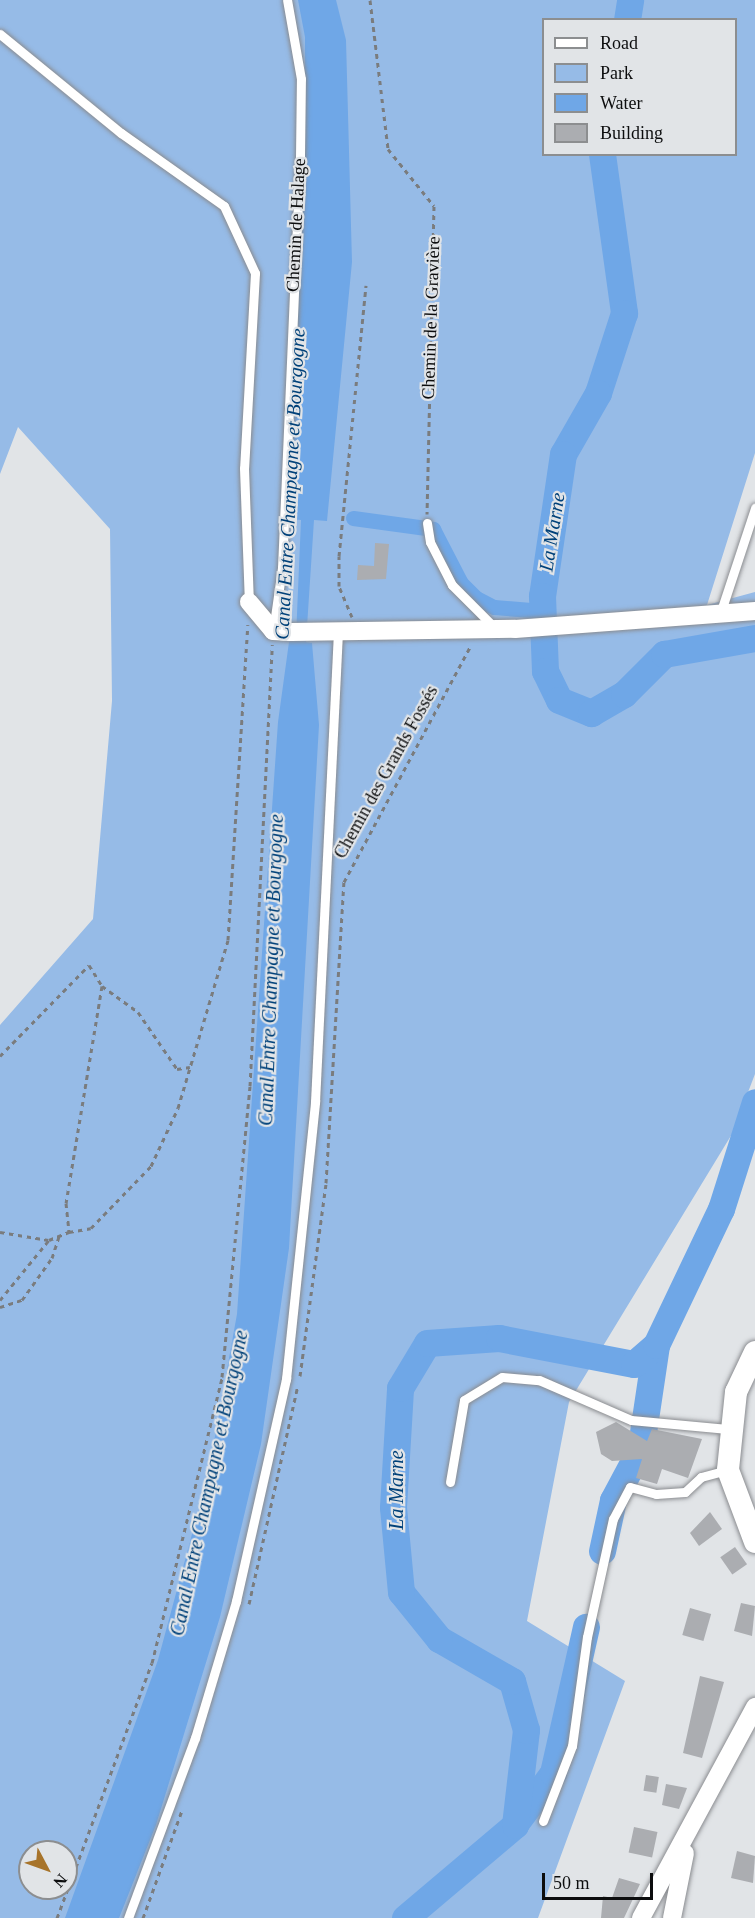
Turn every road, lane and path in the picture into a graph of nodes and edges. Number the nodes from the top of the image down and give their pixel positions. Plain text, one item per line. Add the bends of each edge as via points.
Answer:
1 (287, 0) edge
2 (369, 0) edge
3 (0, 34) edge
4 (366, 285) dead end
5 (755, 508) edge
6 (427, 527) joint
7 (249, 602) junction
8 (755, 611) edge
9 (719, 616) junction
10 (497, 629) junction
11 (357, 630) junction
12 (282, 631) junction
13 (330, 632) junction
14 (342, 911) dead end
15 (102, 986) junction
16 (0, 1056) edge
17 (190, 1067) junction
18 (0, 1232) edge
19 (69, 1232) junction
20 (59, 1236) junction
21 (49, 1240) junction
22 (0, 1300) edge
23 (0, 1307) edge
24 (755, 1352) edge
25 (728, 1429) junction
26 (728, 1470) junction
27 (450, 1482) dead end
28 (755, 1542) edge
29 (755, 1707) edge
30 (543, 1821) dead end
31 (687, 1842) junction
32 (57, 1918) edge
33 (128, 1918) edge
34 (642, 1918) edge
35 (672, 1918) edge

1 - 12 lane, Chemin de Halage via 302,79
2 - 6 path, Chemin de la Gravière via 388,149 434,206
3 - 7 lane via 121,133 224,206 255,273 244,468
4 - 11 path via 339,556 339,586
5 - 9 lane
6 - 10 lane via 452,585
7 - 12 street
7 - 17 path via 228,940
8 - 9 street
9 - 10 street
10 - 11 street
10 - 14 path, Chemin des Grands Fossés via 467,648 415,754 346,870
11 - 13 street
12 - 13 street
12 - 32 path via 250,1086 222,1377 152,1663
13 - 33 lane via 315,1102 304,1253 286,1379 236,1601 195,1738
15 - 16 path via 89,965
15 - 17 path via 138,1012 177,1069
15 - 19 path via 66,1203
17 - 19 path via 151,1166 91,1228
18 - 21 path
19 - 20 path
20 - 21 path
20 - 23 path via 52,1258 22,1300
21 - 22 path
24 - 25 street via 736,1392
25 - 26 street
25 - 27 lane via 632,1420 539,1380 502,1377 464,1400
26 - 28 street
26 - 30 lane via 701,1477 685,1492 656,1494 630,1488 613,1519 587,1637 572,1746
29 - 31 street
31 - 34 street
31 - 35 street

